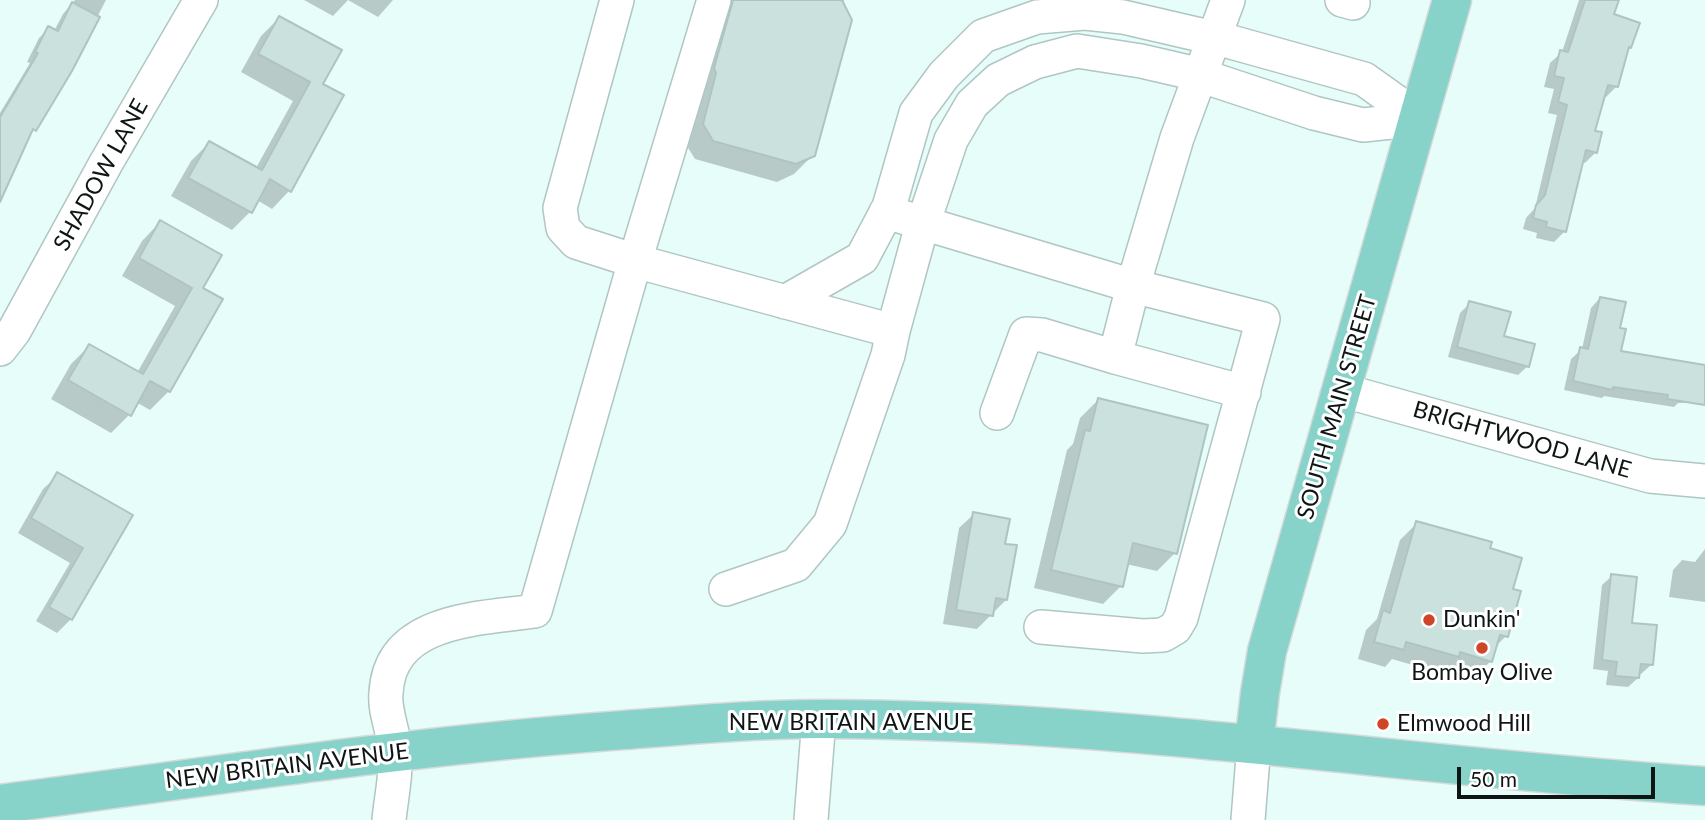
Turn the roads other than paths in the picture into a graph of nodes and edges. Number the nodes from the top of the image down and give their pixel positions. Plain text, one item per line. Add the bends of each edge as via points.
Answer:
1 (201, 0) edge
2 (617, 0) edge
3 (714, 0) edge
4 (1228, 0) edge
5 (1452, 0) edge
6 (1079, 13) junction
7 (1215, 38) junction
8 (1077, 51) junction
9 (1201, 76) junction
10 (929, 96) junction
11 (1420, 118) junction
12 (963, 120) junction
13 (886, 212) junction
14 (923, 224) junction
15 (635, 261) junction
16 (1133, 286) junction
17 (785, 302) junction
18 (893, 331) junction
19 (0, 349) edge
20 (1115, 358) junction
21 (1341, 390) junction
22 (1244, 392) junction
23 (997, 413) dead end
24 (1705, 481) edge
25 (726, 589) dead end
26 (1041, 627) dead end
27 (818, 719) junction
28 (1254, 744) junction
29 (396, 752) junction
30 (1705, 786) edge
31 (0, 804) edge
32 (389, 820) edge
33 (811, 820) edge
34 (1248, 820) edge

1 - 19 street, SHADOW LANE
2 - 15 street via 559,208 563,228 576,242
3 - 15 street
4 - 7 street
5 - 11 main road, SOUTH MAIN STREET
6 - 7 street via 1123,17
6 - 8 street
6 - 10 street via 1037,17 983,36
7 - 9 street
7 - 11 street via 1364,79
8 - 9 street
8 - 12 street via 1035,61 998,80 972,104
9 - 11 street via 1363,125
9 - 16 street via 1177,138
10 - 12 street
10 - 13 street via 916,114
11 - 21 main road, SOUTH MAIN STREET
12 - 14 street via 951,140
13 - 14 street
13 - 17 street via 862,258
14 - 16 street
14 - 18 street
15 - 17 street
15 - 29 street via 535,611 455,623 410,642 398,655 385,694
16 - 20 street
16 - 22 street via 1263,319
17 - 18 street
18 - 25 street via 870,414 830,524 796,565
20 - 22 street
20 - 23 street via 1026,334
21 - 24 street, BRIGHTWOOD LANE via 1650,476
21 - 28 main road, SOUTH MAIN STREET via 1268,651
22 - 26 street via 1175,628 1163,635 1143,636
27 - 28 main road, NEW BRITAIN AVENUE via 1049,728
27 - 29 main road, NEW BRITAIN AVENUE via 507,738
27 - 33 street
28 - 30 main road, NEW BRITAIN AVENUE
28 - 34 street, SOUTH MAIN STREET
29 - 31 main road, NEW BRITAIN AVENUE
29 - 32 street

